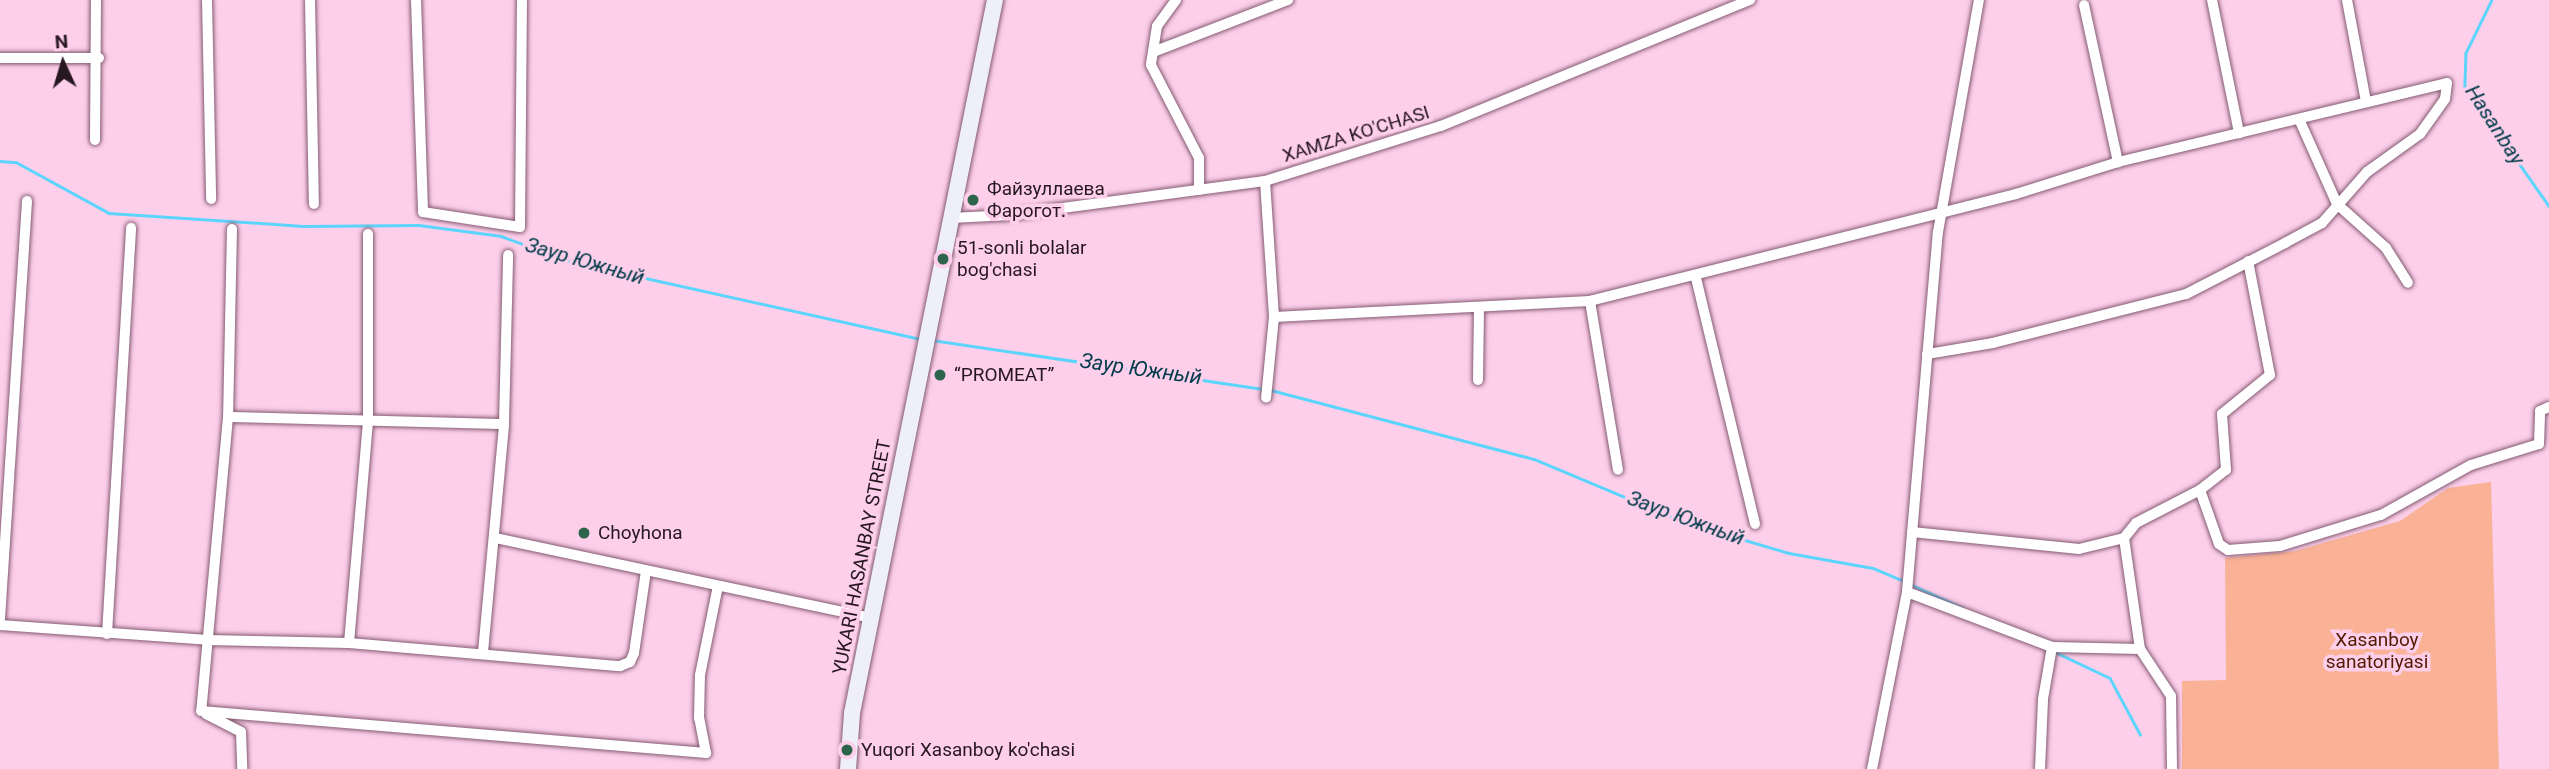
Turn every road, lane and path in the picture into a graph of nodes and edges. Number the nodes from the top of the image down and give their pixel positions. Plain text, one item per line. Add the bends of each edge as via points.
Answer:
1 (96, 0) edge
2 (207, 0) edge
3 (310, 0) edge
4 (416, 0) edge
5 (522, 0) edge
6 (995, 0) edge
7 (1176, 0) edge
8 (1288, 0) edge
9 (1750, 0) edge
10 (1979, 0) edge
11 (2212, 0) edge
12 (2347, 0) edge
13 (2084, 5) dead end
14 (1153, 52) junction
15 (0, 58) edge
16 (99, 58) junction
17 (2366, 102) junction
18 (2299, 119) junction
19 (2239, 133) junction
20 (95, 139) dead end
21 (2118, 162) junction
22 (1265, 181) junction
23 (1199, 190) junction
24 (211, 200) dead end
25 (27, 201) dead end
26 (314, 204) dead end
27 (2337, 204) junction
28 (1942, 211) junction
29 (951, 218) junction
30 (131, 228) dead end
31 (232, 229) dead end
32 (368, 234) dead end
33 (508, 256) dead end
34 (2248, 261) junction
35 (1696, 278) junction
36 (2408, 283) dead end
37 (1590, 301) junction
38 (1479, 309) junction
39 (1274, 317) junction
40 (1927, 354) junction
41 (1478, 380) dead end
42 (1266, 398) dead end
43 (2549, 407) edge
44 (228, 417) junction
45 (368, 420) junction
46 (504, 424) junction
47 (1618, 470) dead end
48 (2200, 490) junction
49 (1755, 524) dead end
50 (1912, 532) junction
51 (495, 538) junction
52 (2124, 538) junction
53 (646, 571) junction
54 (718, 586) junction
55 (1907, 592) junction
56 (871, 618) junction
57 (0, 619) edge
58 (0, 625) edge
59 (107, 634) junction
60 (207, 640) junction
61 (349, 643) junction
62 (2052, 647) junction
63 (2140, 649) junction
64 (483, 652) junction
65 (201, 711) junction
66 (242, 715) junction
67 (238, 727) junction
68 (242, 769) edge
69 (848, 769) edge
70 (1872, 769) edge
71 (2040, 769) edge
72 (2172, 769) edge

1 - 16 street
2 - 24 street
3 - 26 street
4 - 5 street via 423,212 520,227
6 - 29 street
7 - 14 street via 1157,26
8 - 14 street
9 - 22 street, XAMZA KO'CHASI via 1441,126
10 - 28 street
11 - 19 street
12 - 17 street
13 - 21 street
14 - 23 street via 1151,65 1199,158
15 - 16 street
16 - 20 street
17 - 18 street
17 - 27 street via 2447,83 2445,99 2420,134 2367,172
18 - 19 street
18 - 27 street
19 - 21 street
21 - 28 street via 2017,194
22 - 23 street, XAMZA KO'CHASI
22 - 39 street
23 - 29 street, XAMZA KO'CHASI via 1010,215
25 - 57 street
27 - 34 street via 2322,223
27 - 36 street via 2386,248
28 - 35 street
28 - 40 street
29 - 56 street, YUKARI HASANBAY STREET
30 - 59 street
31 - 44 street
32 - 45 street
33 - 46 street
34 - 40 street via 2186,293 2152,304 1993,343
34 - 48 street via 2270,375 2222,414 2226,470
35 - 37 street
35 - 49 street
37 - 38 street
37 - 47 street
38 - 39 street
38 - 41 street
39 - 42 street
40 - 50 street
43 - 48 street via 2540,411 2539,444 2471,465 2381,515 2280,546 2228,550 2219,544
44 - 45 street
44 - 60 street
45 - 46 street
45 - 61 street
46 - 51 street
48 - 52 street via 2136,523
50 - 52 street via 2079,549
50 - 55 street
51 - 53 street
51 - 64 street
52 - 63 street
53 - 54 street
53 - 64 street via 630,662 620,666
54 - 56 street
54 - 66 street via 700,675 699,718 706,753
55 - 62 street
55 - 70 street
56 - 69 street, YUKARI HASANBAY STREET via 850,725
58 - 59 street
59 - 60 street
60 - 61 street
60 - 65 street
61 - 64 street
62 - 63 street
62 - 71 street via 2043,699
63 - 72 street via 2171,696
65 - 66 street
65 - 67 street
66 - 67 street
67 - 68 street

